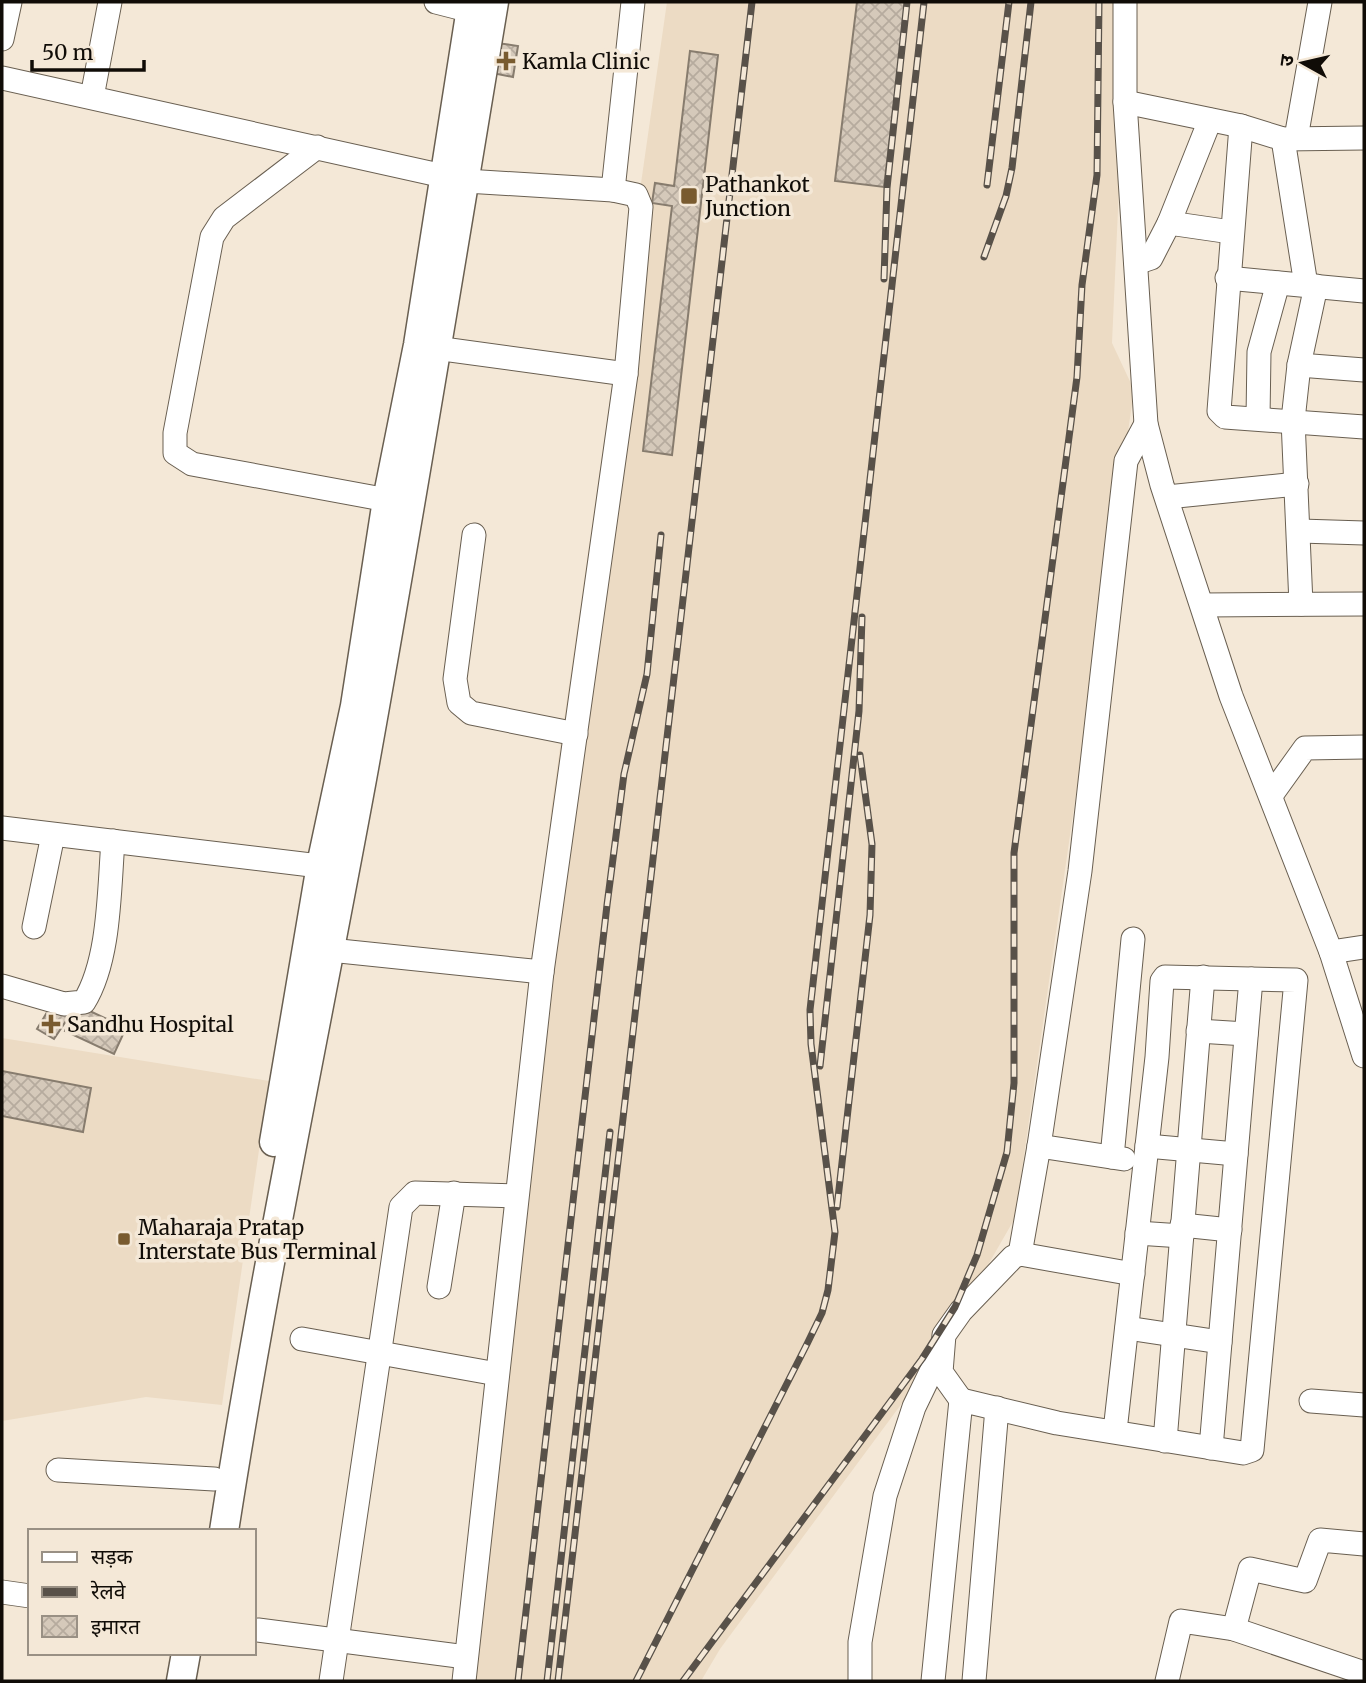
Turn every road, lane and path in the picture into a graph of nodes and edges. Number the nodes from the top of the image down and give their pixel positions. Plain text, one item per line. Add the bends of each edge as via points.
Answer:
1 (10, 2) edge
2 (110, 2) edge
3 (436, 2) edge
4 (633, 2) edge
5 (1125, 2) edge
6 (1320, 2) edge
7 (482, 8) edge
8 (2, 40) edge
9 (2, 78) edge
10 (92, 97) junction
11 (1125, 102) junction
12 (1210, 120) junction
13 (1241, 126) junction
14 (1289, 138) junction
15 (1364, 138) edge
16 (317, 148) junction
17 (454, 178) junction
18 (613, 190) junction
19 (1169, 223) junction
20 (1231, 232) junction
21 (1136, 263) junction
22 (1227, 278) junction
23 (1278, 283) junction
24 (1311, 286) junction
25 (1364, 291) edge
26 (428, 347) junction
27 (1299, 365) junction
28 (1364, 370) edge
29 (626, 374) junction
30 (1258, 418) junction
31 (1293, 420) junction
32 (1146, 424) junction
33 (1364, 427) edge
34 (1297, 484) junction
35 (1167, 497) junction
36 (399, 502) junction
37 (1300, 531) junction
38 (1364, 533) edge
39 (474, 535) dead end
40 (1203, 604) junction
41 (1301, 604) junction
42 (1364, 604) edge
43 (576, 734) junction
44 (1364, 747) edge
45 (1272, 794) junction
46 (2, 828) edge
47 (53, 835) junction
48 (113, 841) junction
49 (333, 867) junction
50 (34, 927) dead end
51 (1133, 939) dead end
52 (1364, 947) edge
53 (330, 950) junction
54 (1331, 952) junction
55 (542, 972) junction
56 (1203, 977) junction
57 (1251, 979) junction
58 (2, 986) edge
59 (1198, 1031) junction
60 (1246, 1034) junction
61 (1364, 1056) edge
62 (1157, 1057) junction
63 (1196, 1060) junction
64 (1039, 1146) junction
65 (1189, 1148) junction
66 (1146, 1154) junction
67 (1236, 1154) junction
68 (1112, 1157) junction
69 (454, 1193) junction
70 (515, 1196) junction
71 (1230, 1230) junction
72 (1182, 1231) junction
73 (1138, 1233) junction
74 (1020, 1254) junction
75 (1133, 1274) junction
76 (439, 1287) dead end
77 (1127, 1328) junction
78 (1174, 1335) junction
79 (302, 1339) dead end
80 (1220, 1342) junction
81 (942, 1349) junction
82 (379, 1356) junction
83 (497, 1374) junction
84 (961, 1399) junction
85 (1311, 1401) dead end
86 (1364, 1405) edge
87 (997, 1408) junction
88 (1115, 1432) junction
89 (1165, 1441) junction
90 (1211, 1448) junction
91 (58, 1470) dead end
92 (214, 1479) junction
93 (206, 1529) edge
94 (224, 1529) edge
95 (1364, 1544) edge
96 (2, 1592) edge
97 (28, 1596) edge
98 (1234, 1629) junction
99 (258, 1630) dead end
100 (336, 1638) junction
101 (186, 1655) edge
102 (205, 1655) edge
103 (466, 1657) junction
104 (1364, 1673) edge
105 (181, 1681) edge
106 (200, 1681) edge
107 (331, 1681) edge
108 (464, 1681) edge
109 (860, 1681) edge
110 (933, 1681) edge
111 (974, 1681) edge
112 (1167, 1681) edge

1 - 8 street
2 - 10 street
3 - 7 street
4 - 18 street
5 - 11 street
6 - 14 street
7 - 17 main road
9 - 10 street
10 - 16 street
11 - 12 street
11 - 21 street
12 - 13 street
12 - 19 street
13 - 14 street
13 - 20 street
14 - 15 street
14 - 24 street
16 - 17 street
16 - 36 street via 224,218 212,237 173,444 180,459 192,464
17 - 18 street
17 - 26 main road
18 - 29 street via 636,195 641,207
19 - 20 street
19 - 21 street via 1151,258
20 - 22 street
21 - 32 street
22 - 23 street
22 - 30 street via 1219,411 1224,417
23 - 24 street
23 - 30 street via 1259,352
24 - 25 street
24 - 27 street
26 - 29 street
26 - 36 main road
27 - 28 street
27 - 31 street
29 - 43 street
30 - 31 street
31 - 33 street
31 - 34 street
32 - 35 street
32 - 64 street via 1126,461 1080,871
34 - 35 street
34 - 37 street
35 - 40 street
36 - 49 main road via 355,706
37 - 38 street
37 - 41 street
39 - 43 street via 456,679 459,703 471,713
40 - 41 street
40 - 45 street via 1231,696
41 - 42 street
43 - 55 street
44 - 45 street via 1305,748
45 - 54 street
46 - 47 street
47 - 48 street
47 - 50 street
48 - 49 street
48 - 58 street via 107,919 84,1002 64,1004
49 - 53 main road
49 - 92 main road
51 - 68 street
52 - 54 street
53 - 55 street
53 - 94 main road via 251,1357
54 - 61 street
55 - 70 street
56 - 57 street
56 - 59 street
56 - 62 street via 1165,977 1161,981
57 - 60 street
57 - 90 street via 1296,980 1254,1445 1243,1453
59 - 60 street
59 - 63 street
60 - 67 street
62 - 63 street
62 - 66 street
63 - 65 street
64 - 68 street
64 - 74 street
65 - 66 street
65 - 67 street
65 - 72 street
66 - 68 street
66 - 73 street
67 - 71 street
69 - 70 street
69 - 76 street
69 - 82 street via 415,1193 401,1207
70 - 83 street
71 - 72 street
71 - 80 street
72 - 73 street
72 - 78 street
73 - 75 street
74 - 75 street
74 - 81 street via 961,1311 944,1335
75 - 77 street
77 - 78 street
77 - 88 street
78 - 80 street
78 - 89 street
79 - 82 street
80 - 90 street
81 - 84 street via 941,1372
81 - 109 street via 914,1408 885,1496 860,1642
82 - 83 street
82 - 100 street
83 - 103 street
84 - 87 street
84 - 110 street
85 - 86 street
87 - 88 street
87 - 111 street
88 - 89 street
89 - 90 street
91 - 92 street
92 - 93 main road
95 - 98 street via 1320,1540 1307,1578 1301,1582 1250,1569
96 - 97 street
98 - 104 street
98 - 112 street via 1181,1621
99 - 100 street
100 - 103 street
100 - 107 street
101 - 105 main road
102 - 106 main road
103 - 108 street

